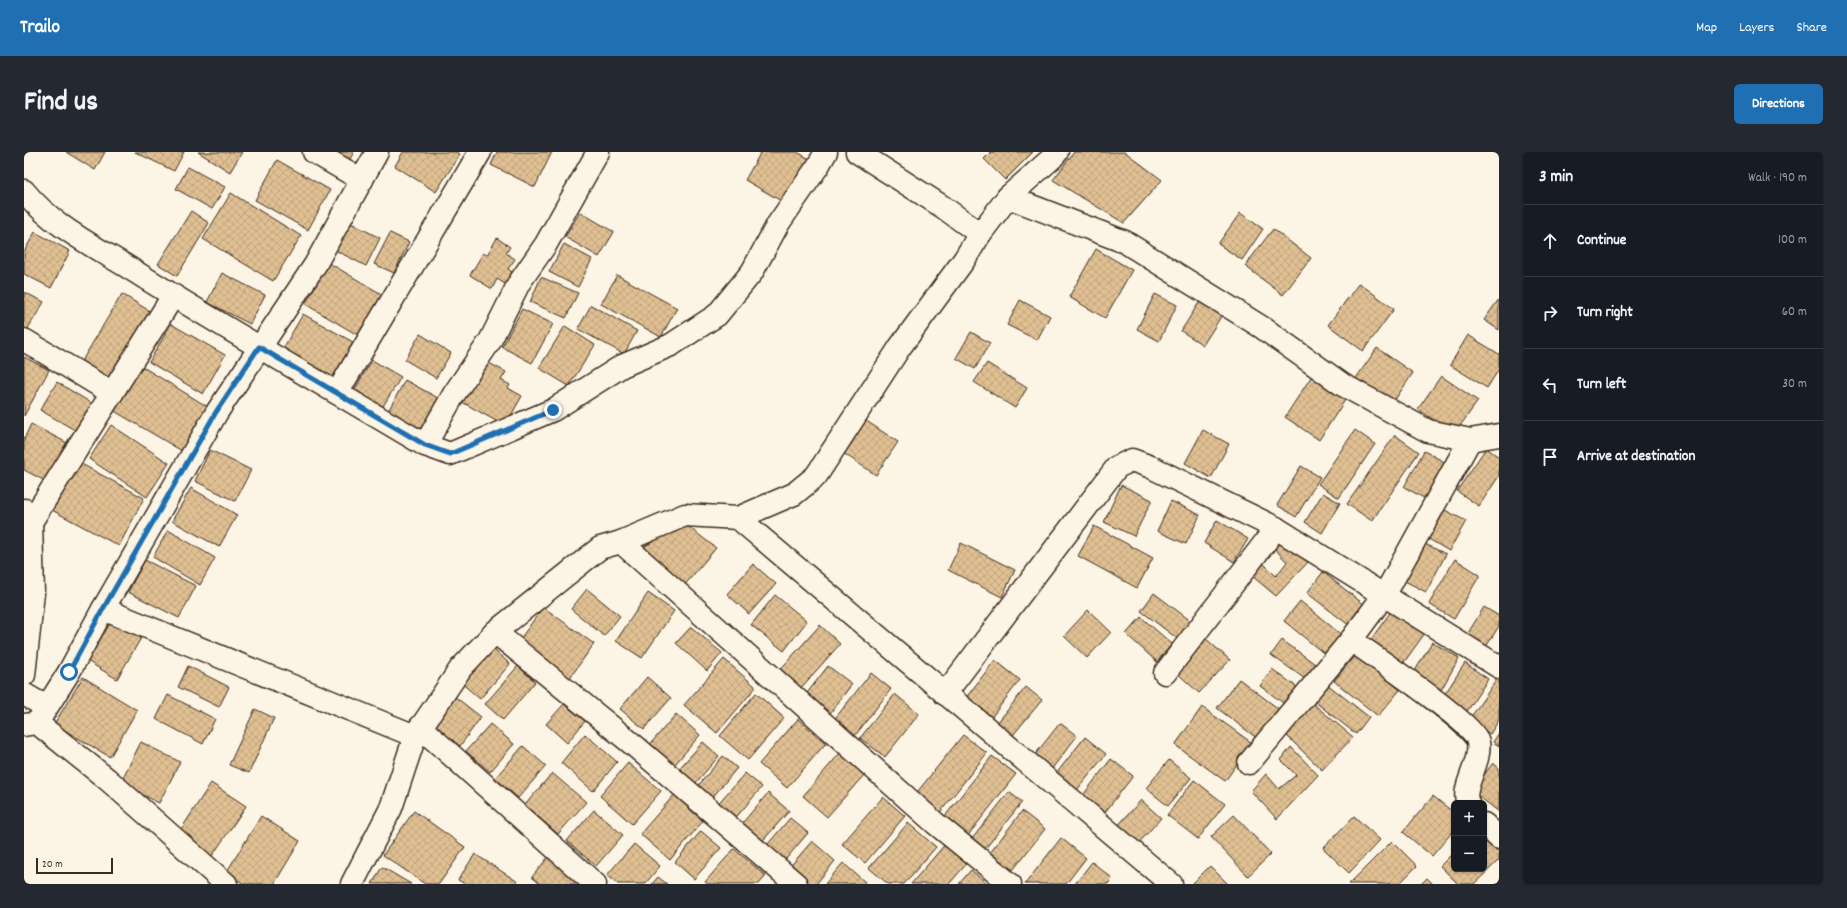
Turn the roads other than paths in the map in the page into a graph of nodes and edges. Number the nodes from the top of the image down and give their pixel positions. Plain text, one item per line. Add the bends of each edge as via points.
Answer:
1 (314, 152) edge
2 (377, 152) edge
3 (480, 152) edge
4 (598, 152) edge
5 (826, 152) edge
6 (857, 152) edge
7 (1057, 152) edge
8 (362, 180) junction
9 (24, 192) edge
10 (1008, 197) junction
11 (980, 234) junction
12 (173, 296) junction
13 (24, 340) edge
14 (259, 347) junction
15 (112, 393) junction
16 (337, 393) junction
17 (1499, 435) edge
18 (1470, 440) junction
19 (425, 445) junction
20 (28, 515) edge
21 (738, 518) junction
22 (1276, 528) junction
23 (621, 542) junction
24 (1385, 594) junction
25 (103, 609) junction
26 (495, 632) junction
27 (1351, 640) junction
28 (1499, 666) edge
29 (1165, 673) dead end
30 (24, 675) edge
31 (24, 694) edge
32 (945, 694) junction
33 (36, 718) edge
34 (418, 732) junction
35 (1249, 763) dead end
36 (1468, 800) edge
37 (1487, 827) edge
38 (1499, 838) edge
39 (226, 884) edge
40 (352, 884) edge
41 (595, 884) edge
42 (796, 884) edge
43 (1010, 884) edge
44 (1171, 884) edge

1 - 8 street
2 - 8 street
3 - 16 street
4 - 19 street via 546,244 519,283 490,341 454,394
5 - 19 street via 778,224 752,272 717,315 672,345 622,366 553,410 450,454
6 - 11 street
7 - 10 street
8 - 14 street via 315,265
9 - 12 street via 57,224
10 - 11 street
10 - 18 street via 1125,242 1263,328 1343,385 1428,431
11 - 21 street via 900,347 816,476 794,494
12 - 14 street
12 - 15 street
13 - 15 street
14 - 16 street
14 - 25 street via 216,412
15 - 20 street
16 - 19 street
17 - 18 street
18 - 24 street
20 - 30 street via 33,593
21 - 23 street via 685,515
21 - 32 street
22 - 24 street
22 - 29 street
22 - 32 street via 1151,467 1132,460 1117,467
23 - 26 street via 600,548
23 - 43 street via 935,823
24 - 27 street
24 - 28 street
25 - 33 street via 69,672
25 - 34 street
26 - 34 street via 461,668
26 - 42 street via 636,747
27 - 35 street
27 - 36 street via 1454,714 1475,733 1480,755 1466,789
31 - 33 street
32 - 44 street
33 - 39 street
34 - 40 street via 391,808
34 - 41 street
37 - 38 street

